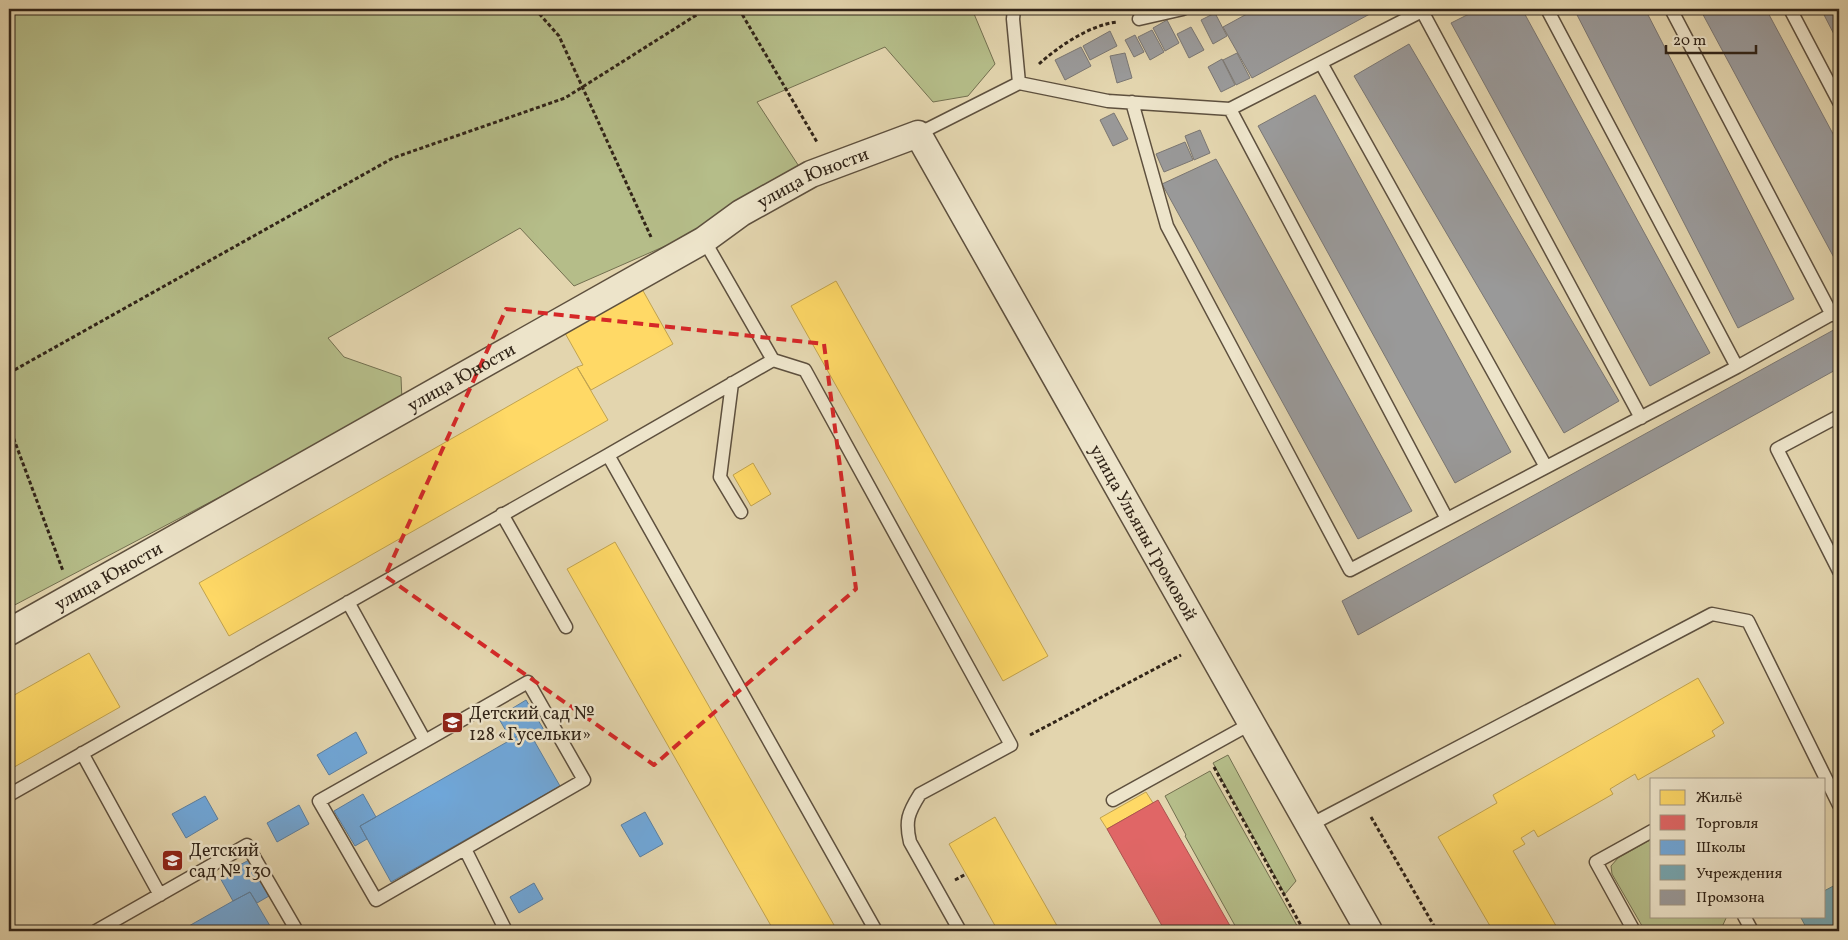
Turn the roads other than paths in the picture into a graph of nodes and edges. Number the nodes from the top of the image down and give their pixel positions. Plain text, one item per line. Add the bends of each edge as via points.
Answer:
1 (1014, 9) edge
2 (1183, 9) edge
3 (1547, 9) edge
4 (1671, 9) edge
5 (1790, 9) edge
6 (1424, 10) edge
7 (1139, 19) road end
8 (1321, 63) junction
9 (1019, 83) junction
10 (1132, 102) junction
11 (1839, 102) edge
12 (1230, 109) junction
13 (918, 134) junction
14 (704, 240) junction
15 (1835, 312) edge
16 (772, 360) junction
17 (1737, 367) junction
18 (732, 383) junction
19 (1839, 416) edge
20 (1641, 418) junction
21 (608, 455) junction
22 (1546, 467) junction
23 (741, 512) dead end
24 (502, 514) junction
25 (1447, 519) junction
26 (1839, 571) edge
27 (348, 602) junction
28 (566, 627) dead end
29 (9, 632) edge
30 (1252, 722) junction
31 (425, 741) junction
32 (82, 753) junction
33 (1826, 778) edge
34 (1826, 779) edge
35 (9, 795) edge
36 (1113, 800) dead end
37 (1839, 805) edge
38 (1310, 825) junction
39 (1650, 832) edge
40 (464, 849) junction
41 (160, 895) junction
42 (1745, 918) edge
43 (96, 931) edge
44 (297, 931) edge
45 (506, 931) edge
46 (876, 931) edge
47 (960, 931) edge
48 (1369, 931) edge
49 (1634, 931) edge
50 (1750, 931) edge

1 - 9 lane
2 - 7 lane
3 - 17 lane
4 - 15 lane
5 - 11 lane
6 - 8 lane
6 - 20 lane
8 - 12 lane
8 - 22 lane
9 - 10 lane
9 - 13 lane
10 - 12 lane
10 - 25 lane via 1167,226 1350,570
12 - 25 lane
13 - 14 street, улица Юности via 811,174 741,213
13 - 30 street, улица Ульяны Громовой
14 - 16 lane
14 - 29 street, улица Юности
15 - 17 lane
16 - 18 lane
16 - 47 lane via 805,370 1011,745 920,794 910,809 906,827 910,842
17 - 20 lane
18 - 21 lane
18 - 23 lane via 720,477
19 - 26 lane via 1777,448
20 - 22 lane
21 - 24 lane
21 - 46 lane
22 - 25 lane
24 - 27 lane
24 - 28 lane
27 - 31 lane
27 - 32 lane
30 - 36 lane
30 - 38 street, улица Ульяны Громовой
31 - 40 lane via 319,801 376,900
31 - 40 lane via 528,682 584,780
32 - 35 lane
32 - 41 lane
33 - 38 lane via 1748,621 1712,614
34 - 37 lane
38 - 48 street, улица Ульяны Громовой
39 - 49 lane via 1596,862
40 - 45 lane
41 - 43 lane
41 - 44 lane via 247,845
42 - 50 lane

